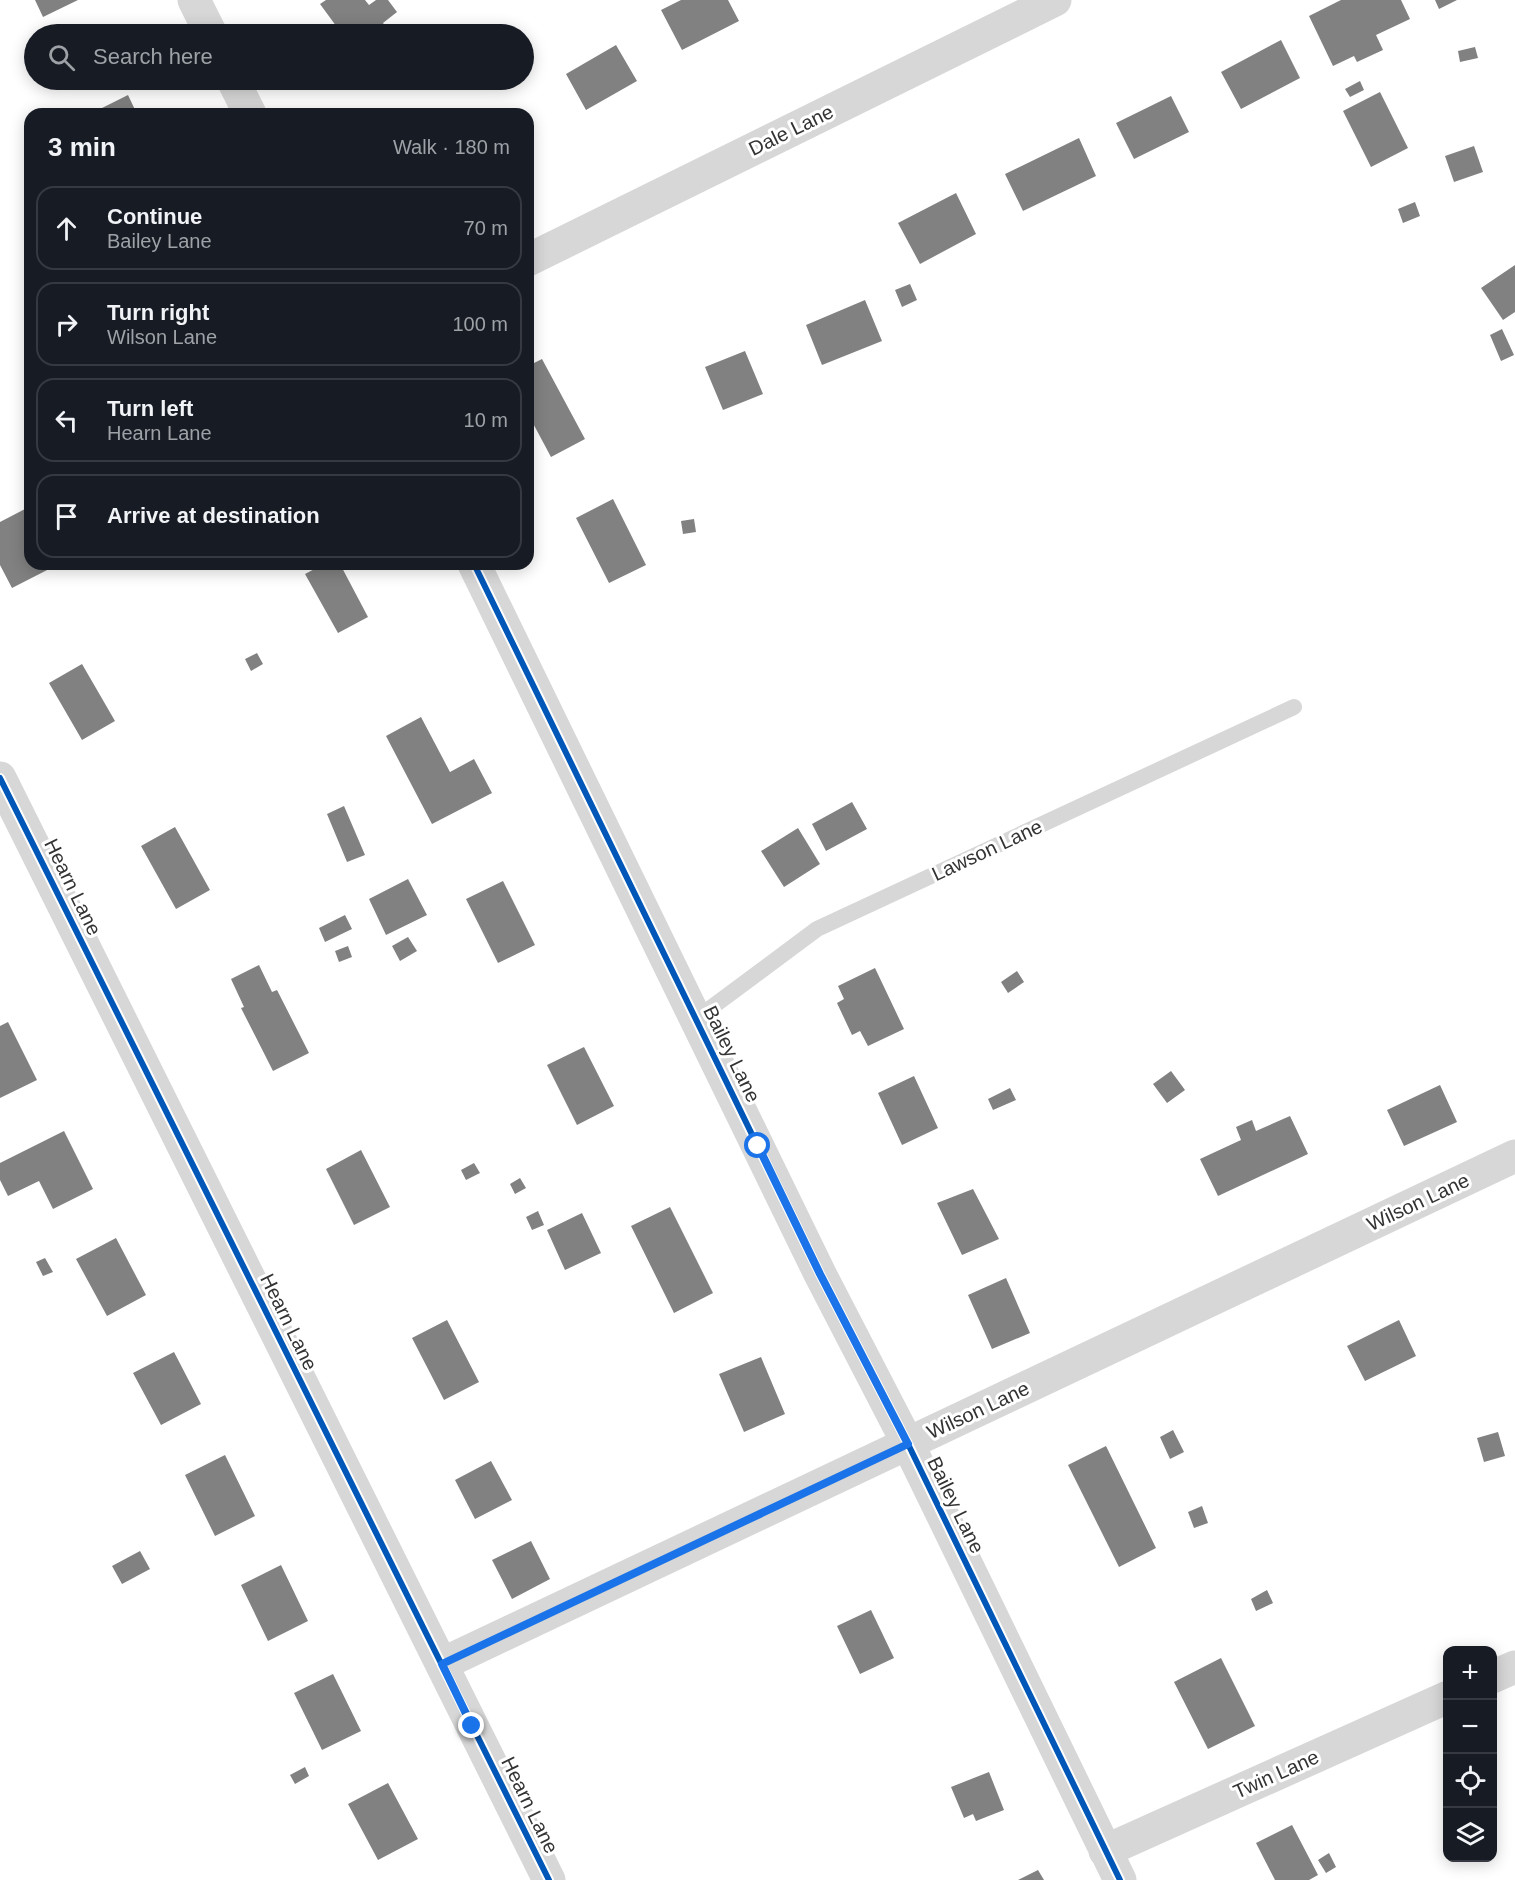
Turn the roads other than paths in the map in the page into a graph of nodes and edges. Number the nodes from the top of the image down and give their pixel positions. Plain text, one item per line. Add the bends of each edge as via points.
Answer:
1 (194, 0) edge
2 (1055, 0) edge
3 (206, 24) edge
4 (238, 90) edge
5 (247, 108) edge
6 (534, 257) edge
7 (477, 570) edge
8 (1294, 707) dead end
9 (0, 778) edge
10 (696, 1019) junction
11 (1515, 1156) edge
12 (908, 1444) junction
13 (442, 1664) junction
14 (1515, 1667) edge
15 (1497, 1675) edge
16 (1443, 1699) edge
17 (1105, 1851) junction
18 (549, 1880) edge
19 (1120, 1880) edge

1 - 3 street
2 - 6 street, Dale Lane
4 - 5 street
7 - 10 street, Bailey Lane
8 - 10 lane, Lawson Lane via 817,929
9 - 13 street, Hearn Lane
10 - 12 street, Bailey Lane
11 - 12 street, Wilson Lane
12 - 13 street, Wilson Lane
12 - 17 street, Bailey Lane
13 - 18 street, Hearn Lane
14 - 15 street
16 - 17 street, Twin Lane
17 - 19 street, Bailey Lane

